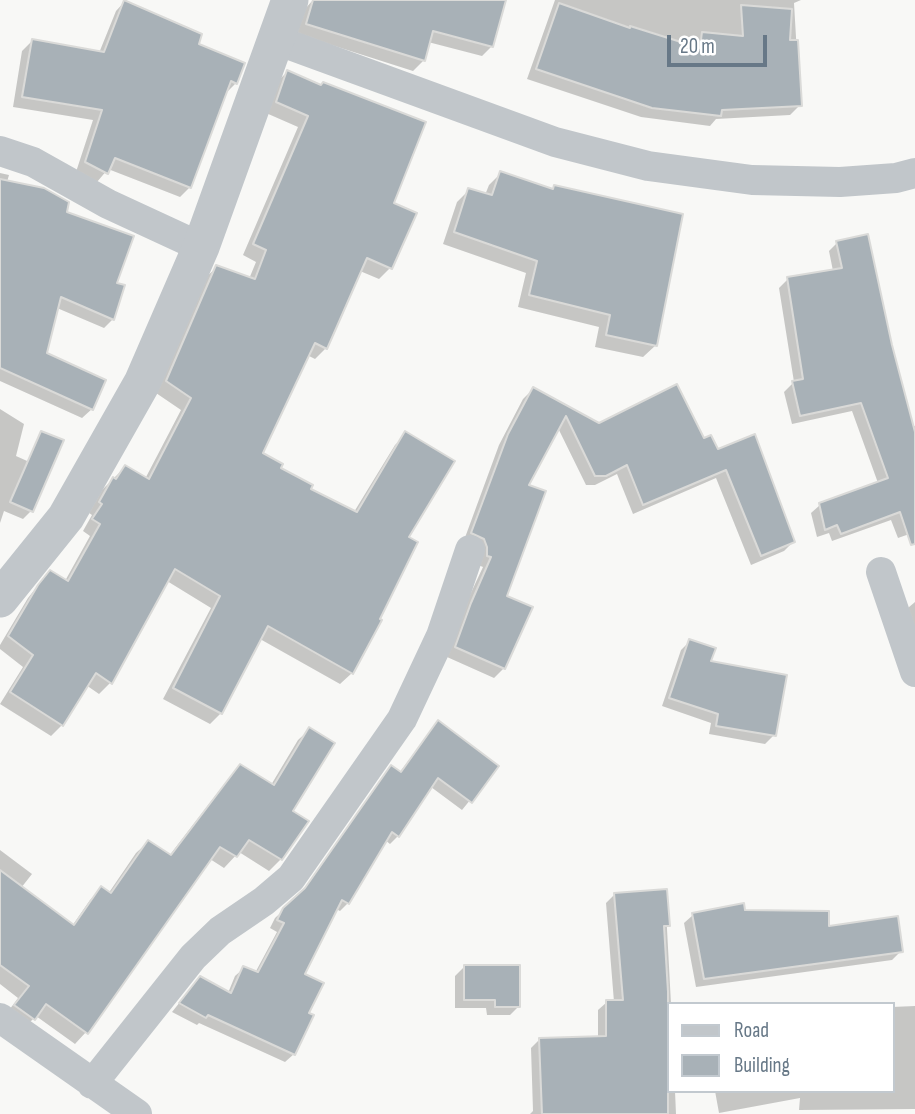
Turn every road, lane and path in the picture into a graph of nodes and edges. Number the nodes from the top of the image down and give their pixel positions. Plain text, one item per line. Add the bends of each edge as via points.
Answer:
1 (290, 0) edge
2 (276, 40) junction
3 (0, 151) edge
4 (915, 173) edge
5 (201, 247) junction
6 (470, 550) dead end
7 (881, 572) dead end
8 (0, 599) edge
9 (915, 672) edge
10 (0, 1018) edge
11 (92, 1084) junction
12 (137, 1114) edge

1 - 2 street
2 - 4 street via 555,142 648,166 752,180 840,182
2 - 5 street
3 - 5 street via 33,162 108,204
5 - 8 street via 142,383 66,517
6 - 11 street via 441,636 402,719 299,867 193,957
7 - 9 street
10 - 11 street
11 - 12 street

